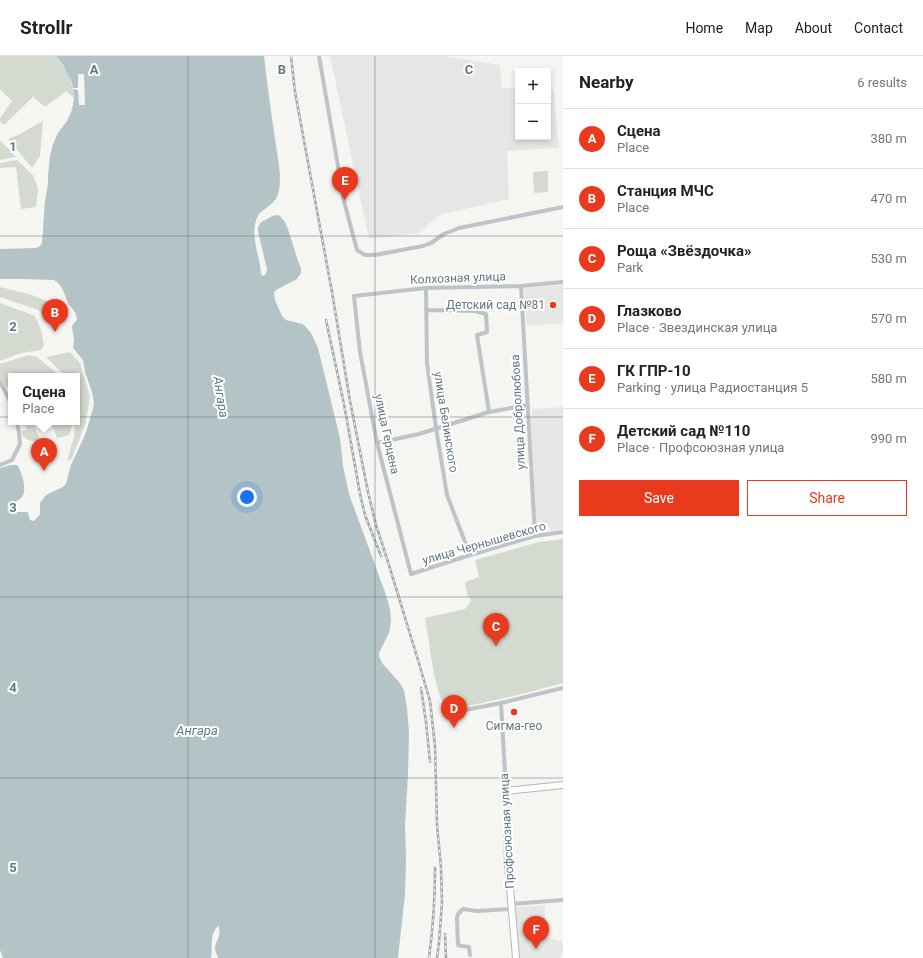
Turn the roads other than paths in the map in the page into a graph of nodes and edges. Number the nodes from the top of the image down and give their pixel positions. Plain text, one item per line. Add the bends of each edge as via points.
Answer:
1 (319, 56) edge
2 (563, 207) edge
3 (563, 282) edge
4 (521, 286) junction
5 (426, 288) junction
6 (354, 296) joint
7 (426, 310) junction
8 (0, 382) edge
9 (8, 397) edge
10 (528, 405) junction
11 (489, 412) junction
12 (17, 425) edge
13 (436, 428) junction
14 (377, 443) junction
15 (0, 465) edge
16 (563, 532) edge
17 (536, 536) junction
18 (470, 555) junction
19 (411, 574) joint
20 (563, 688) edge
21 (501, 703) junction
22 (455, 712) dead end
23 (563, 785) edge
24 (506, 791) junction
25 (563, 900) edge
26 (511, 906) junction
27 (470, 955) dead end
28 (516, 958) edge

1 - 2 street via 344,201 357,250 366,255 375,255 424,246 459,228
3 - 4 street, Колхозная улица
4 - 5 street, Колхозная улица
4 - 10 street, улица Добролюбова
5 - 6 street, Колхозная улица
5 - 7 street, улица Белинского
6 - 14 street, улица Герцена via 360,352
7 - 11 street via 475,311 486,314 487,332 477,335
7 - 13 street, улица Белинского via 427,363
8 - 9 street
10 - 11 street
10 - 17 street, улица Добролюбова
11 - 13 street
12 - 15 street via 20,444 12,460
13 - 14 street
13 - 18 street, улица Белинского via 447,496
14 - 19 street, улица Герцена
16 - 17 street, улица Чернышевского
17 - 18 street, улица Чернышевского
18 - 19 street, улица Чернышевского
20 - 21 street
21 - 22 street
21 - 24 street, Профсоюзная улица
23 - 24 street
24 - 26 street, Профсоюзная улица
25 - 26 street
26 - 27 street via 477,911 462,910 458,914 458,945 469,947
26 - 28 street, Профсоюзная улица

